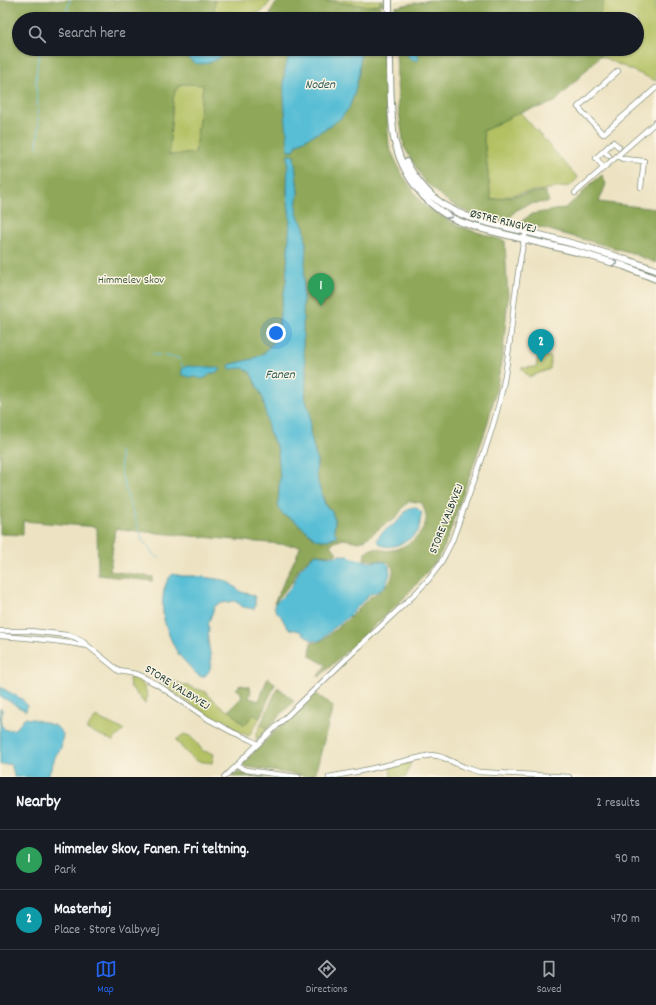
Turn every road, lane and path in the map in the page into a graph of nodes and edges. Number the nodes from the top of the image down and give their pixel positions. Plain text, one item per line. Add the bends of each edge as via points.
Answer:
1 (389, 0) edge
2 (389, 12) edge
3 (390, 56) edge
4 (618, 71) dead end
5 (656, 88) edge
6 (656, 122) edge
7 (393, 129) junction
8 (619, 148) dead end
9 (604, 151) junction
10 (609, 156) dead end
11 (618, 156) junction
12 (604, 168) junction
13 (641, 187) dead end
14 (576, 193) dead end
15 (526, 232) junction
16 (525, 238) junction
17 (656, 270) edge
18 (656, 279) edge
19 (0, 631) edge
20 (0, 636) edge
21 (89, 646) junction
22 (258, 744) junction
23 (236, 766) junction
24 (224, 777) edge
25 (298, 777) edge
26 (330, 777) edge
27 (569, 777) edge

1 - 2 main road
3 - 7 main road, ØSTRE RINGVEJ
4 - 5 street via 578,107 603,134
6 - 11 street
7 - 15 main road, ØSTRE RINGVEJ via 405,162 428,193 456,212 476,220
7 -> 16 main road, ØSTRE RINGVEJ via 396,146 408,176 438,209 464,223
8 - 9 street via 613,142
9 - 10 street
9 - 12 street via 596,158
11 - 12 street
11 - 13 street via 623,159 644,161
12 - 14 street
15 - 16 street, STORE VALBYVEJ
15 - 17 main road, ØSTRE RINGVEJ via 579,245
16 -> 18 main road, ØSTRE RINGVEJ via 624,266
16 - 22 street, STORE VALBYVEJ via 498,404 484,451 445,555 429,579 414,595
19 - 21 street, STORE VALBYVEJ via 67,635
20 - 21 street, STORE VALBYVEJ via 49,639
21 - 22 street, STORE VALBYVEJ via 119,671 145,678 208,719
22 - 23 street, STORE VALBYVEJ
23 - 24 street, STORE VALBYVEJ
23 - 25 street via 246,770
26 - 27 street via 431,755 479,772

